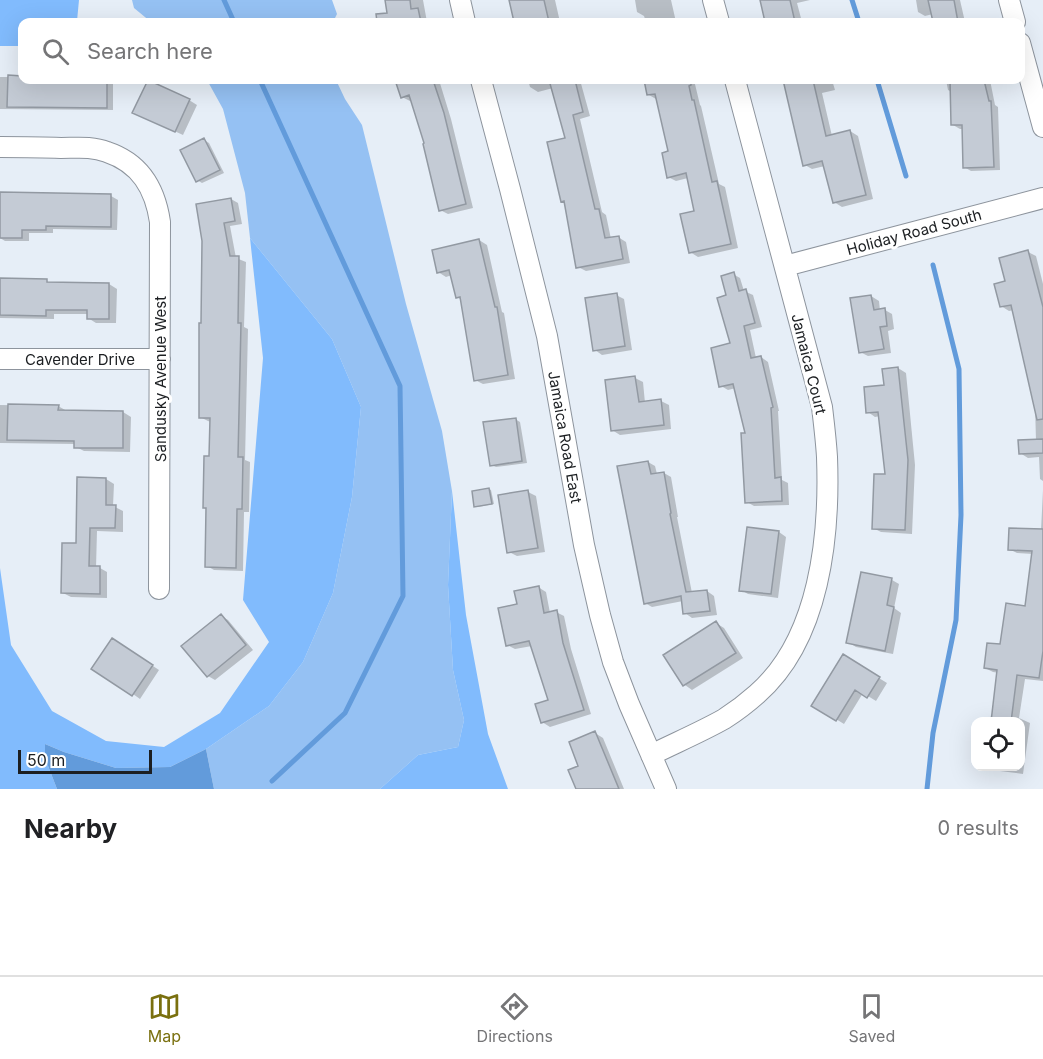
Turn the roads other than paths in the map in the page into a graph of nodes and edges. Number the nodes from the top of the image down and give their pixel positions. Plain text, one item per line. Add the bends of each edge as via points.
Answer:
1 (460, 0) edge
2 (713, 0) edge
3 (1009, 0) edge
4 (464, 18) edge
5 (718, 18) edge
6 (1014, 18) edge
7 (1025, 61) edge
8 (481, 84) edge
9 (736, 84) edge
10 (1043, 127) edge
11 (0, 147) edge
12 (1043, 198) edge
13 (785, 266) junction
14 (0, 359) edge
15 (160, 359) junction
16 (159, 590) dead end
17 (651, 755) junction
18 (666, 789) edge

1 - 4 street
2 - 5 street
3 - 6 street
7 - 10 street
8 - 17 street, Jamaica Road East via 547,336 600,615 613,662
9 - 13 street, Jamaica Court
11 - 15 street, Sandusky Avenue West via 96,149 125,160 140,174 152,190 160,222
12 - 13 street, Holiday Road South
13 - 17 street, Jamaica Court via 822,407 827,455 823,550 813,598 783,666 758,693 725,718
14 - 15 street, Cavender Drive
15 - 16 street, Sandusky Avenue West
17 - 18 street, Jamaica Road East

